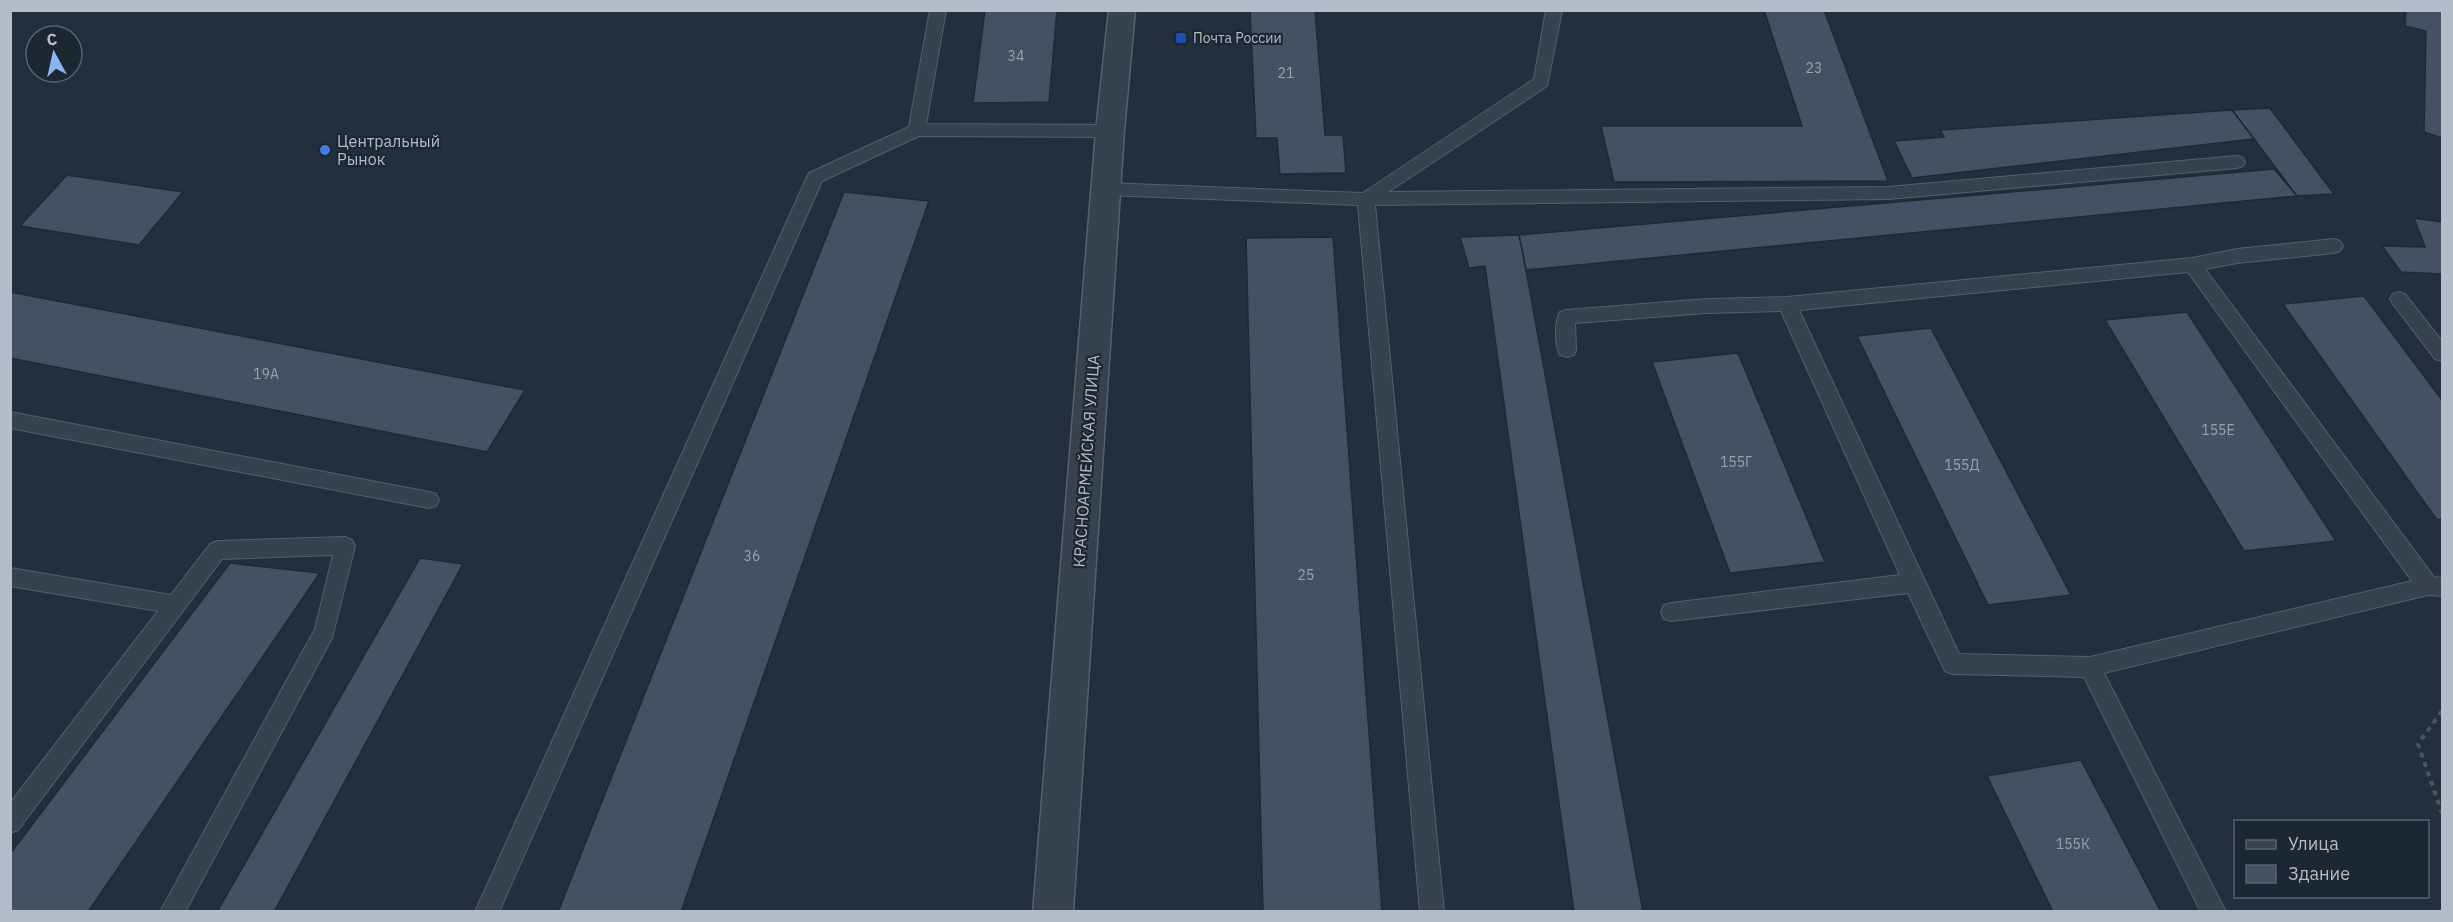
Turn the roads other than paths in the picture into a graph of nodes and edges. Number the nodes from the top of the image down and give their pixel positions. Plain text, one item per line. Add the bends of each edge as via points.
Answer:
1 (938, 10) edge
2 (1122, 10) edge
3 (1554, 10) edge
4 (917, 130) junction
5 (1110, 132) junction
6 (2237, 162) dead end
7 (1106, 189) junction
8 (1366, 199) junction
9 (2334, 246) dead end
10 (2192, 265) junction
11 (2399, 299) dead end
12 (1788, 304) junction
13 (1568, 350) dead end
14 (2442, 354) edge
15 (10, 420) edge
16 (429, 500) dead end
17 (10, 577) edge
18 (1914, 583) junction
19 (2435, 587) edge
20 (176, 605) junction
21 (1671, 612) dead end
22 (2090, 667) junction
23 (10, 822) edge
24 (172, 912) edge
25 (487, 912) edge
26 (1053, 912) edge
27 (1432, 912) edge
28 (2214, 912) edge

1 - 4 lane
2 - 5 street, КРАСНОАРМЕЙСКАЯ УЛИЦА
3 - 8 lane via 1541,82
4 - 5 lane
4 - 25 lane via 815,177
5 - 7 street, КРАСНОАРМЕЙСКАЯ УЛИЦА
6 - 8 lane via 1888,193
7 - 8 lane
7 - 26 street, КРАСНОАРМЕЙСКАЯ УЛИЦА
8 - 27 lane
9 - 10 lane
10 - 12 lane
10 - 19 lane
11 - 14 lane
12 - 13 lane via 1566,316
12 - 18 lane
15 - 16 lane
17 - 20 lane
18 - 21 lane
18 - 22 lane via 1953,664
19 - 22 lane
20 - 23 lane
20 - 24 lane via 217,550 345,546 325,631
22 - 28 lane

